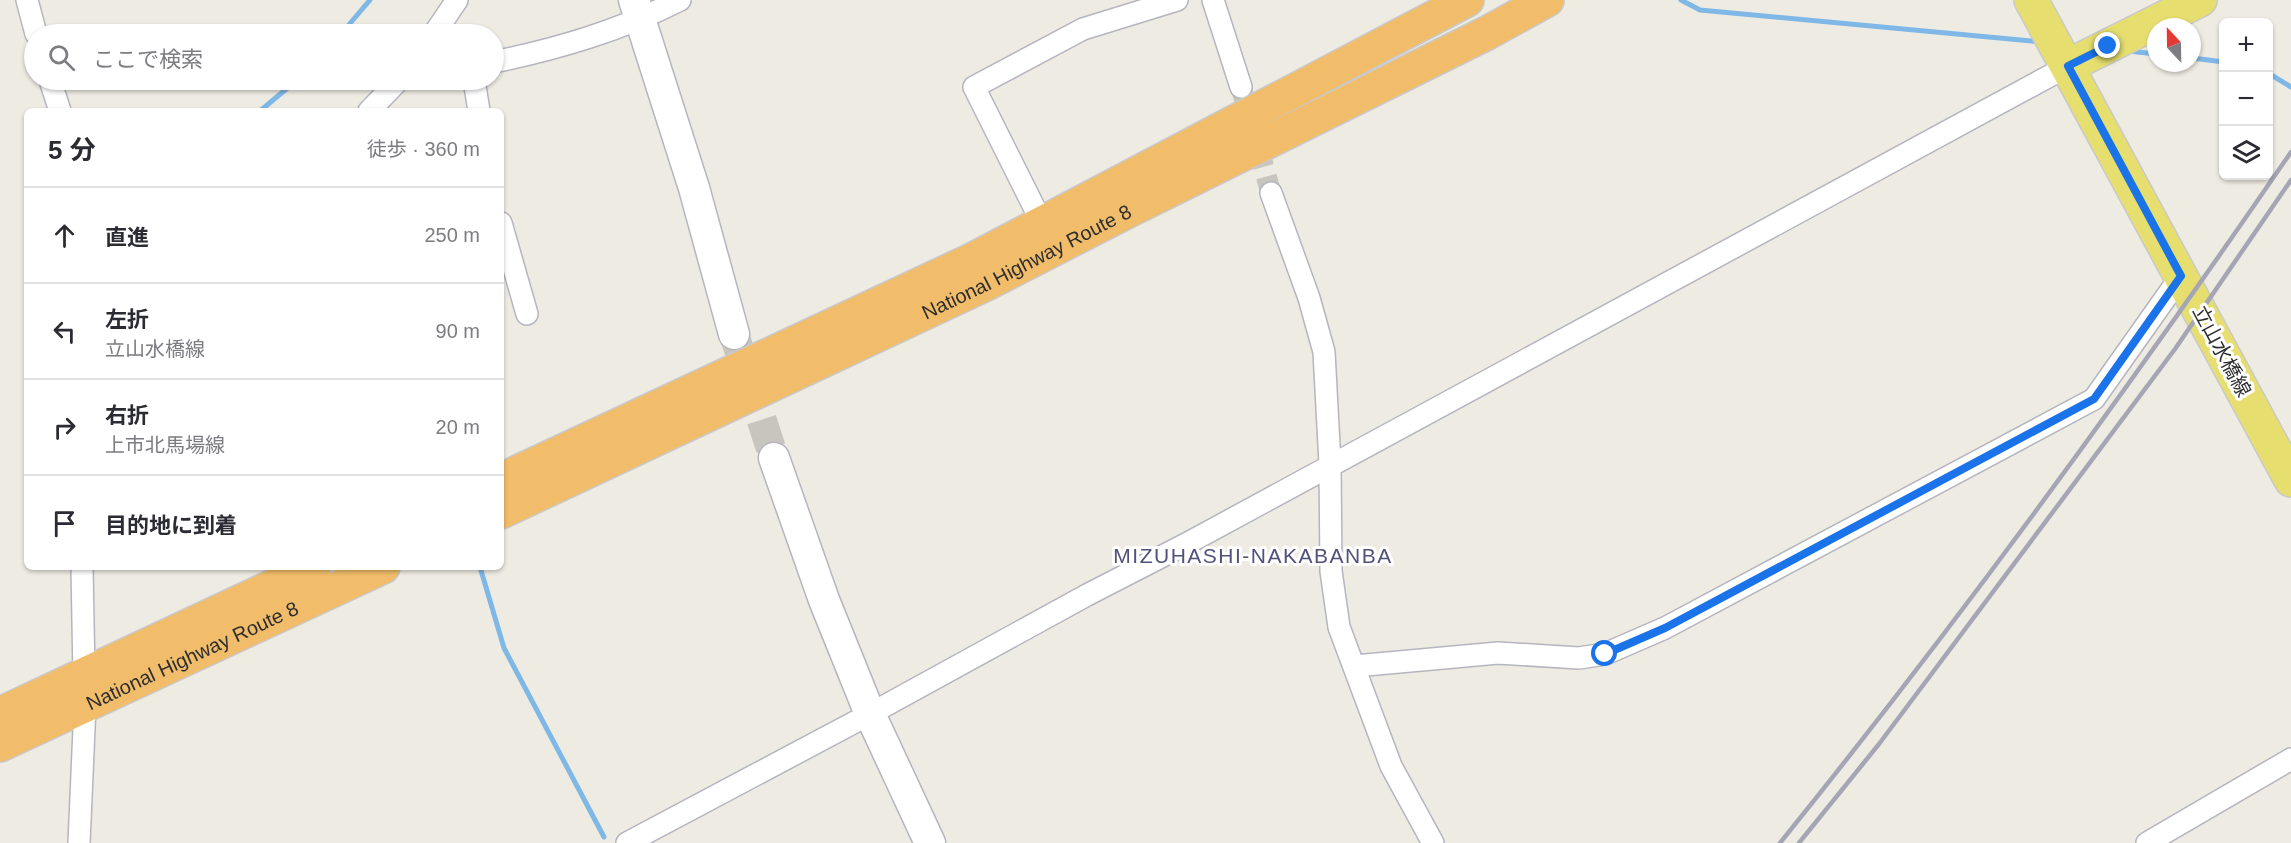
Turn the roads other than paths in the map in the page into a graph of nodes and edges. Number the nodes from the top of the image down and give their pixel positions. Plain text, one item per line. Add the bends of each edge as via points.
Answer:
1 (27, 0) edge
2 (457, 0) edge
3 (680, 0) edge
4 (1177, 0) edge
5 (1213, 0) edge
6 (1467, 0) edge
7 (1547, 0) edge
8 (2031, 0) edge
9 (2200, 0) edge
10 (638, 10) edge
11 (33, 24) edge
12 (441, 24) edge
13 (504, 60) edge
14 (2068, 66) junction
15 (1241, 87) tunnel mouth
16 (53, 90) edge
17 (389, 90) edge
18 (476, 90) edge
19 (59, 108) edge
20 (372, 108) edge
21 (479, 108) edge
22 (1271, 193) tunnel mouth
23 (1042, 223) junction
24 (504, 234) edge
25 (2181, 276) junction
26 (527, 314) dead end
27 (734, 334) tunnel mouth
28 (774, 458) tunnel mouth
29 (1330, 464) junction
30 (504, 479) edge
31 (2291, 480) edge
32 (504, 511) edge
33 (82, 570) edge
34 (308, 570) edge
35 (376, 570) edge
36 (1355, 666) junction
37 (76, 694) junction
38 (0, 714) edge
39 (870, 714) junction
40 (0, 745) edge
41 (2291, 759) edge
42 (79, 843) edge
43 (627, 843) edge
44 (930, 843) edge
45 (1433, 843) edge
46 (2147, 843) edge

1 - 11 street
2 - 12 street
3 - 10 street
4 - 23 street via 1083,28 974,87
5 - 15 street
6 - 23 highway, National Highway Route 8
7 - 32 highway, National Highway Route 8 via 986,284
8 - 14 main road, 立山水橋線
9 - 14 main road
10 - 13 street via 556,49
10 - 27 street
14 - 25 main road, 立山水橋線
14 - 29 street
16 - 19 street
17 - 20 street
18 - 21 street
22 - 29 street via 1309,297 1324,352
23 - 30 highway, National Highway Route 8 via 972,260
24 - 26 street
25 - 31 main road, 立山水橋線
25 - 36 street via 2094,399 1665,628 1605,654 1579,658 1498,653
28 - 39 street via 824,600
29 - 36 street via 1331,571 1339,627
29 - 39 street
33 - 37 street
34 - 37 highway, National Highway Route 8
35 - 37 highway, National Highway Route 8
36 - 45 street via 1392,766
37 - 38 highway, National Highway Route 8
37 - 40 highway, National Highway Route 8
37 - 42 street
39 - 43 street
39 - 44 street
41 - 46 street

